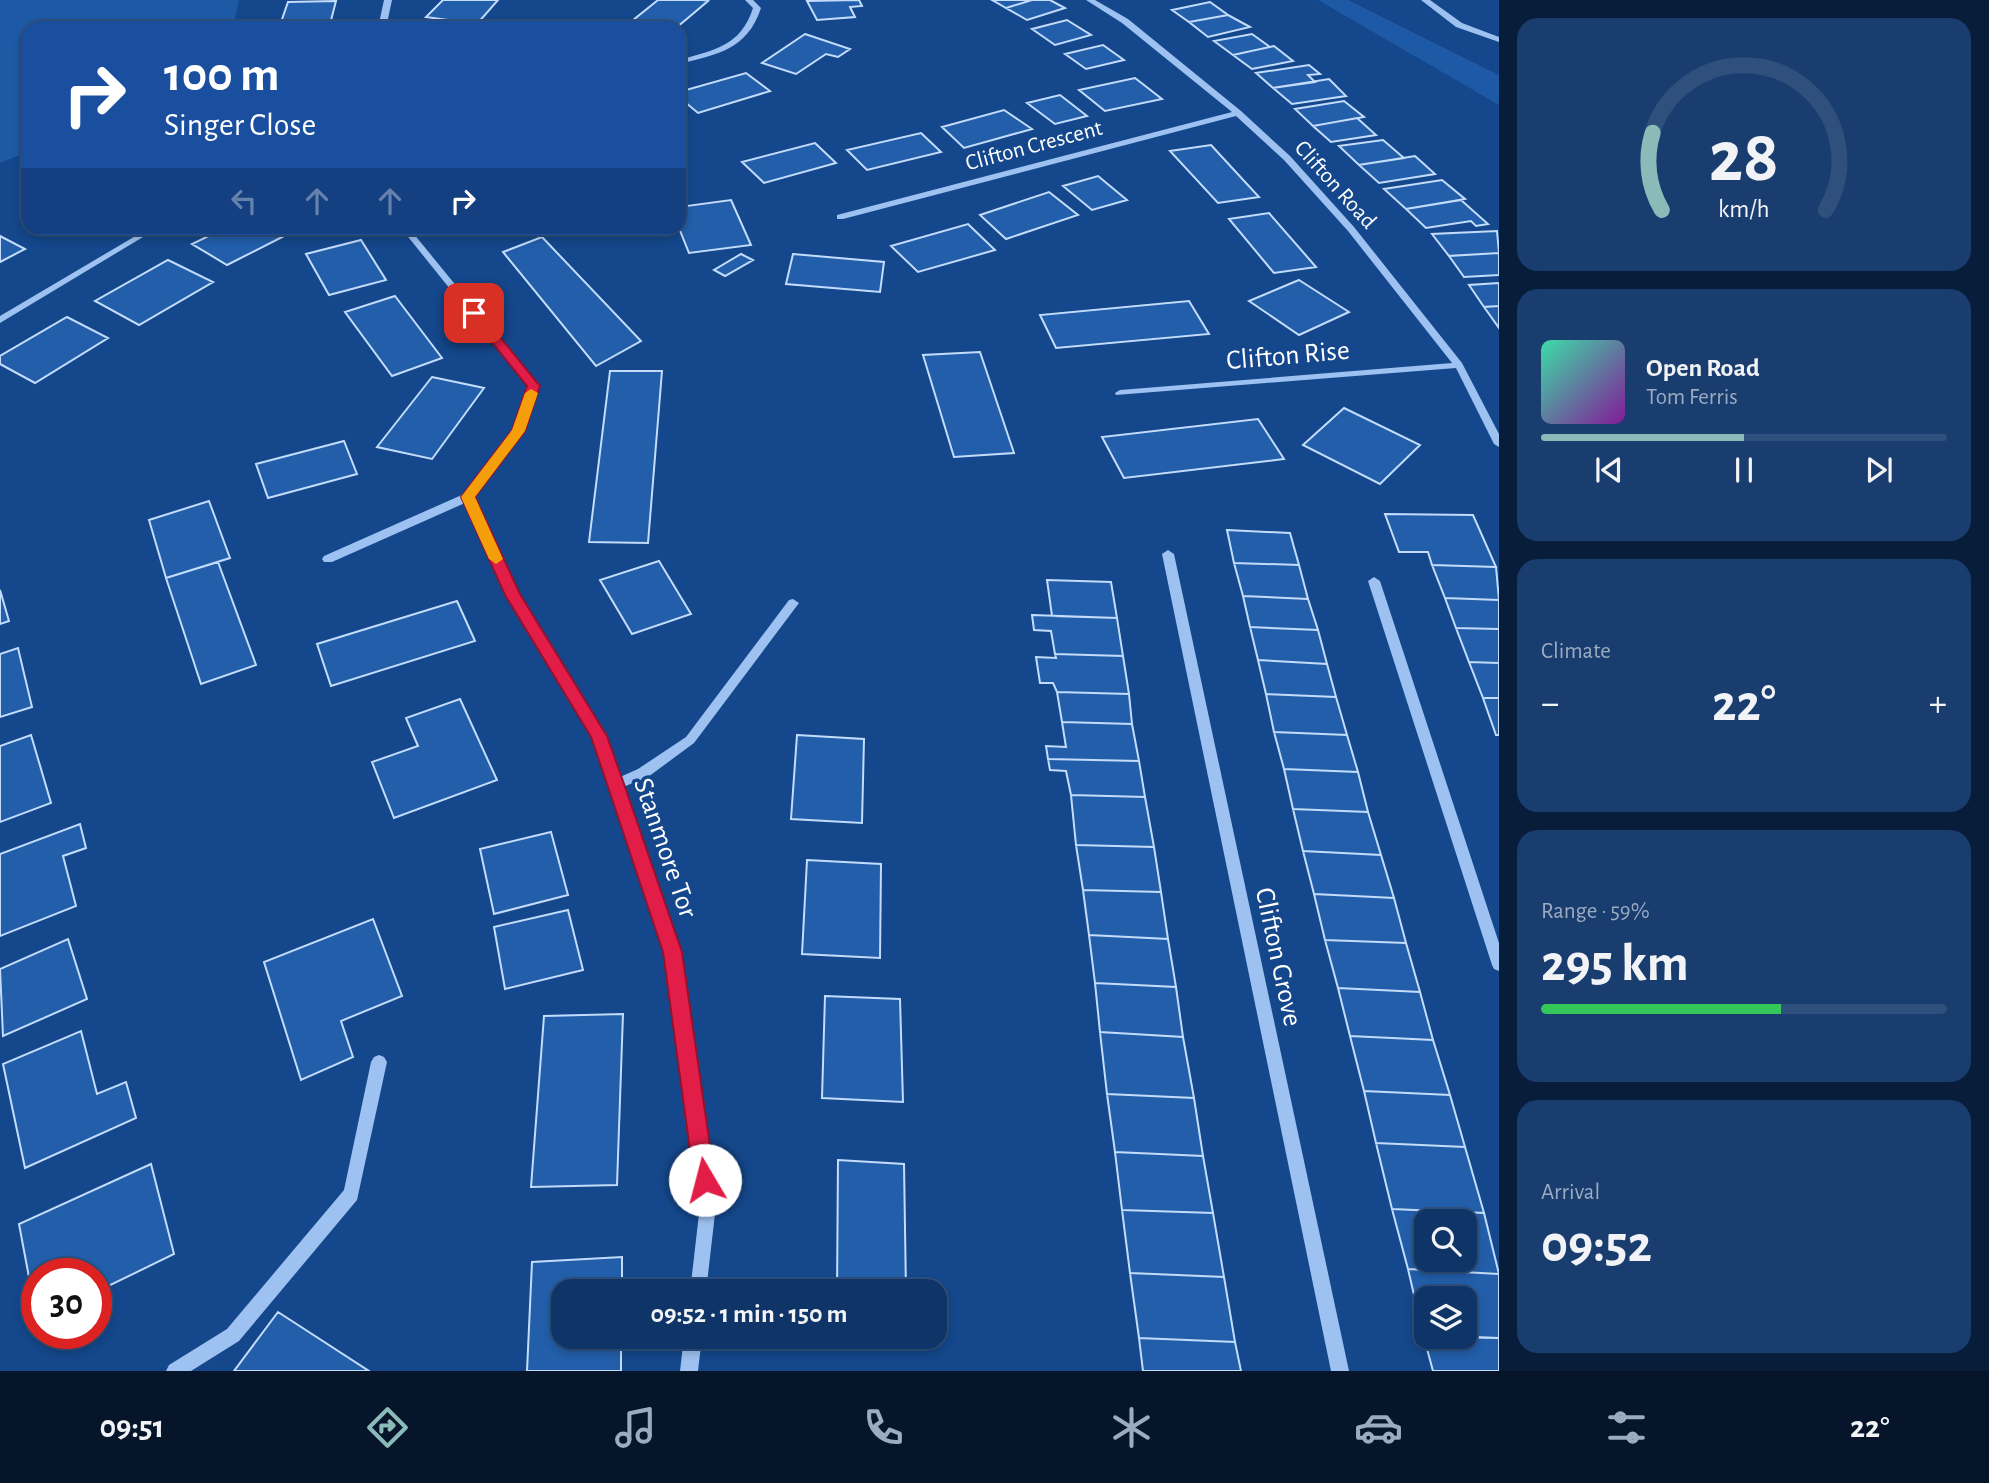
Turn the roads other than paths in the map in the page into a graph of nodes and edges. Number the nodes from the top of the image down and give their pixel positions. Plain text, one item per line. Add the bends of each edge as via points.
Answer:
1 (388, 0) edge
2 (749, 0) edge
3 (1090, 0) edge
4 (1425, 0) edge
5 (384, 21) edge
6 (1499, 40) edge
7 (686, 60) edge
8 (1238, 113) junction
9 (840, 217) dead end
10 (142, 235) edge
11 (411, 235) edge
12 (0, 320) edge
13 (1459, 365) junction
14 (1119, 393) dead end
15 (1499, 443) edge
16 (468, 497) junction
17 (1168, 554) dead end
18 (328, 559) dead end
19 (1374, 581) dead end
20 (793, 603) dead end
21 (616, 784) junction
22 (1499, 965) edge
23 (379, 1062) dead end
24 (699, 1279) edge
25 (692, 1349) edge
26 (175, 1371) edge
27 (689, 1371) edge
28 (1340, 1371) edge

1 - 5 street
2 - 7 street via 757,8 753,26 739,41
3 - 8 street, Clifton Road via 1125,21
4 - 6 street via 1459,25
8 - 9 street, Clifton Crescent
8 - 13 street, Clifton Road via 1352,229
10 - 12 street
11 - 16 street via 533,386 519,431
13 - 14 street, Clifton Rise
13 - 15 street, Clifton Road
16 - 18 street
16 - 21 street, Stanmore Tor via 512,595 598,736
17 - 28 street, Clifton Grove
19 - 22 street
20 - 21 street via 690,740 643,773
21 - 24 street, Stanmore Tor via 673,952 708,1205
23 - 26 street via 351,1194 233,1335
25 - 27 street

